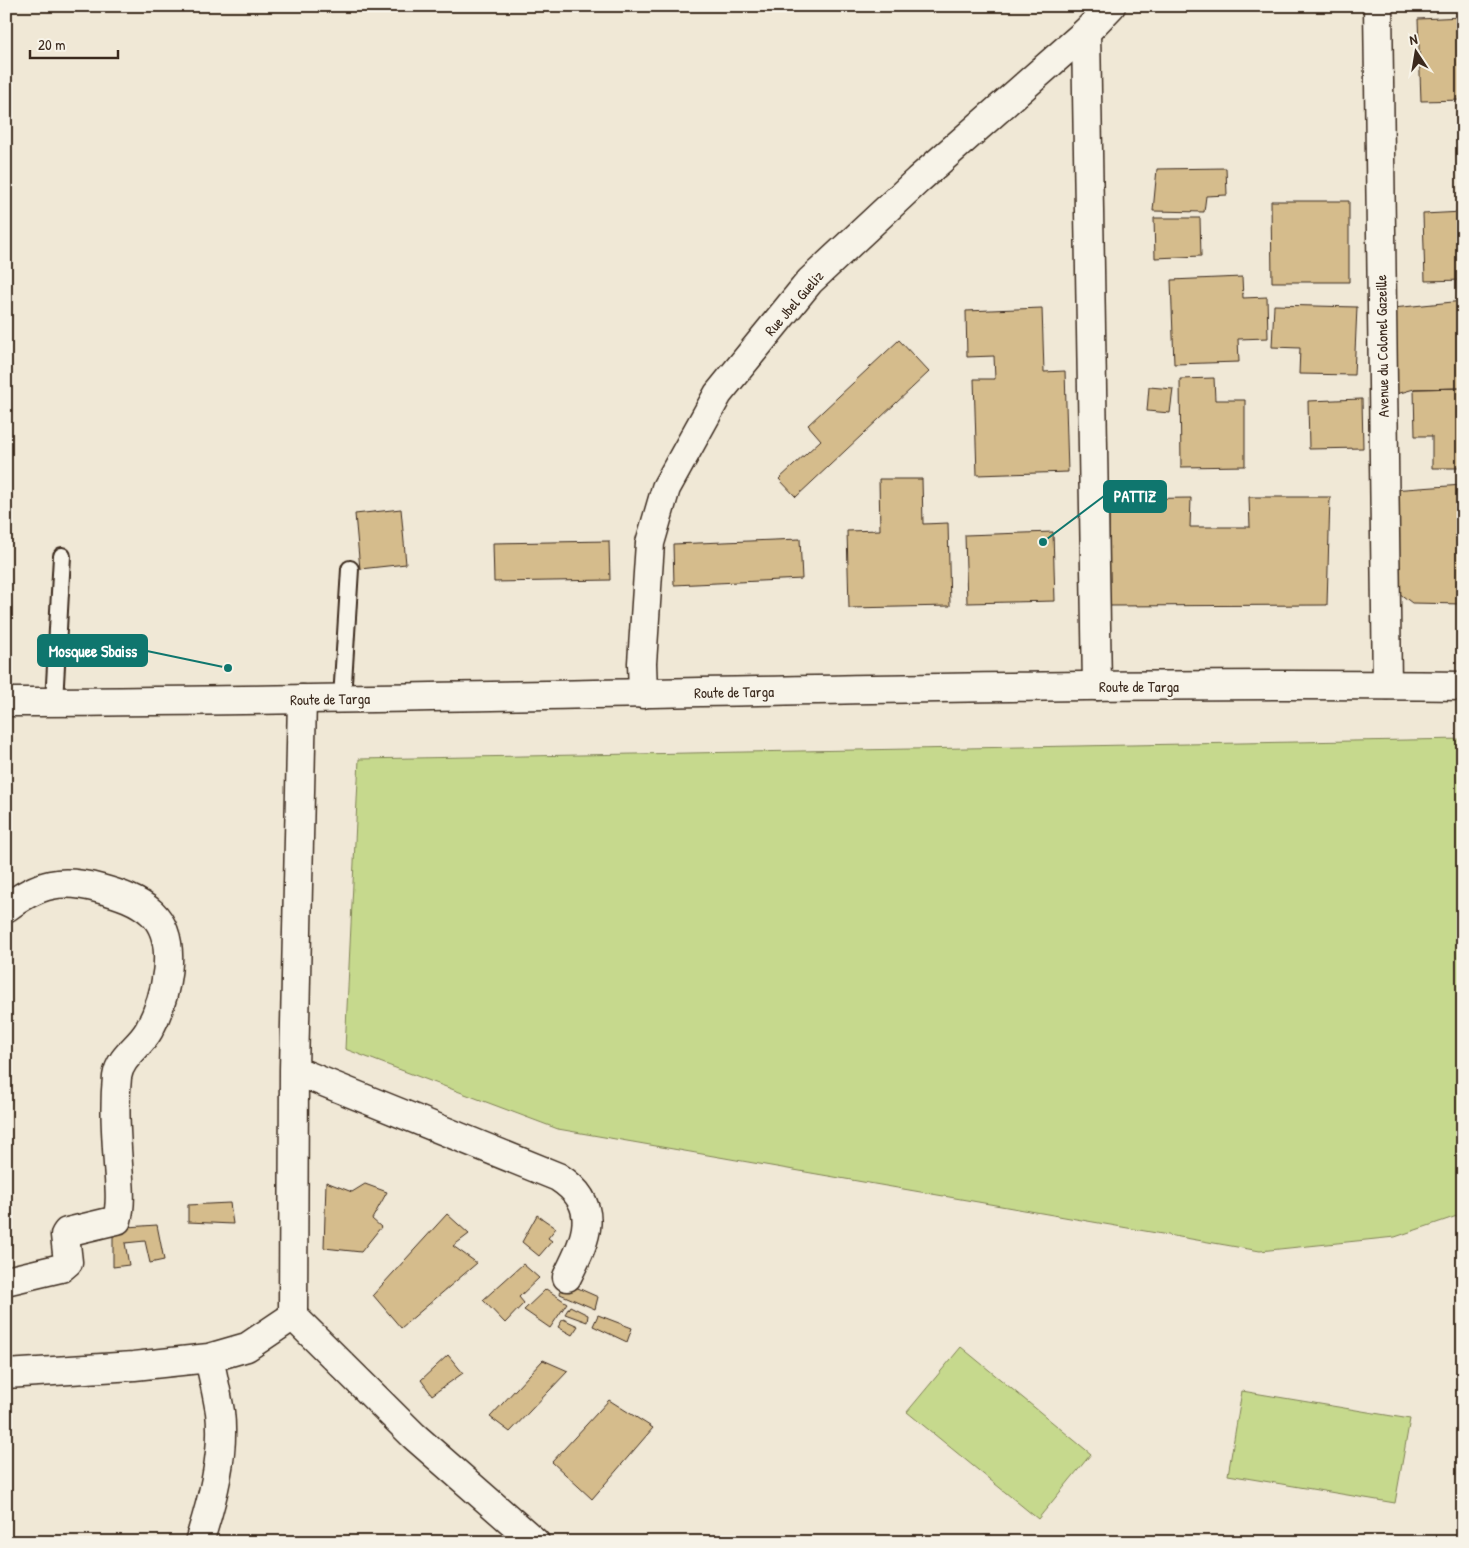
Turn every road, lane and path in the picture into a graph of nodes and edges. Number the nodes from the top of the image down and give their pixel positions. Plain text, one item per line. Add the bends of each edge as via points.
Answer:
1 (1111, 6) edge
2 (1378, 6) edge
3 (1086, 32) junction
4 (62, 556) dead end
5 (350, 569) dead end
6 (1387, 685) junction
7 (1097, 686) junction
8 (1463, 686) edge
9 (642, 694) junction
10 (302, 699) junction
11 (342, 699) junction
12 (6, 702) edge
13 (54, 702) junction
14 (6, 908) edge
15 (294, 1070) junction
16 (567, 1277) dead end
17 (6, 1281) edge
18 (293, 1316) junction
19 (209, 1358) junction
20 (6, 1374) edge
21 (199, 1542) edge
22 (535, 1542) edge

1 - 3 street, Rue Jbel Gueliz
2 - 6 street, Avenue du Colonel Gazeille
3 - 7 street
3 - 9 street, Rue Jbel Gueliz via 918,180 810,281 718,394 666,488 650,543
4 - 13 lane
5 - 11 lane
6 - 7 street, Route de Targa
6 - 8 street, Route de Targa
7 - 9 street, Route de Targa
9 - 11 street, Route de Targa
10 - 11 street, Route de Targa
10 - 13 street, Route de Targa
10 - 15 street
12 - 13 street, Route de Targa
14 - 17 street via 45,886 76,882 123,895 152,913 164,932 170,966 162,998 148,1032 130,1050 118,1074 115,1110 120,1200 117,1220 67,1232 68,1262 61,1268
15 - 16 street via 558,1177 568,1184 579,1195 588,1230
15 - 18 street
18 - 19 street via 247,1347
18 - 22 street via 414,1436
19 - 20 street
19 - 21 street via 220,1413 219,1452 208,1516

